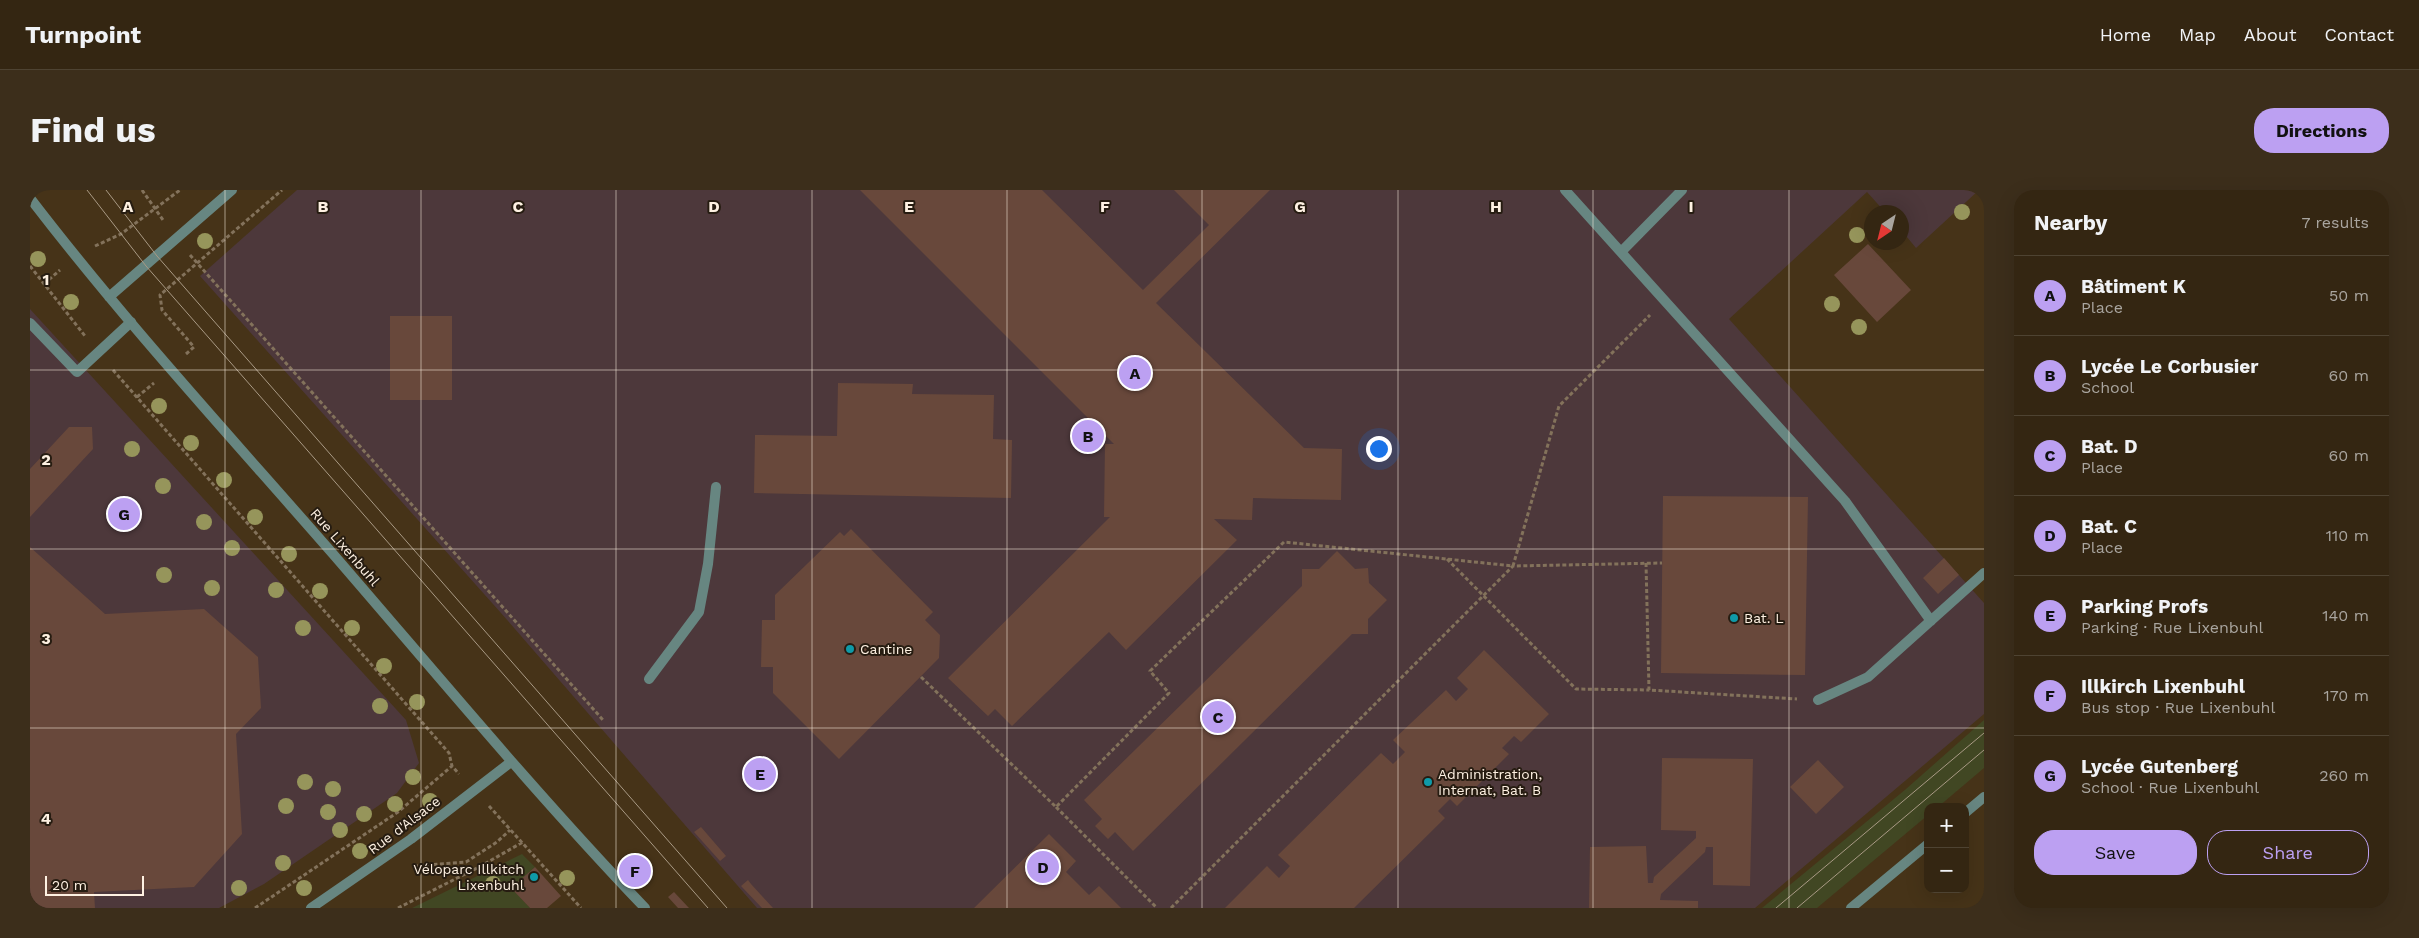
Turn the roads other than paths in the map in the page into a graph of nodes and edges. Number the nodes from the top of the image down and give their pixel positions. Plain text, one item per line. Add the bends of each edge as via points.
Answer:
1 (232, 190) edge
2 (1564, 190) edge
3 (1682, 190) edge
4 (30, 198) edge
5 (1621, 252) junction
6 (109, 297) junction
7 (30, 322) edge
8 (131, 322) junction
9 (716, 487) dead end
10 (1984, 573) edge
11 (1930, 621) junction
12 (649, 679) dead end
13 (1818, 700) road end
14 (511, 762) junction
15 (1984, 797) edge
16 (1969, 810) edge
17 (1924, 847) edge
18 (312, 908) edge
19 (645, 908) edge
20 (1851, 908) edge

1 - 6 street
2 - 5 street
3 - 5 street
4 - 6 street, Rue Lixenbuhl
5 - 11 street via 1845,501
6 - 8 street, Rue Lixenbuhl
7 - 8 street via 77,372
8 - 14 street, Rue Lixenbuhl
9 - 12 street via 700,612
10 - 11 street
11 - 13 street via 1868,677
14 - 18 street, Rue d'Alsace
14 - 19 street, Rue Lixenbuhl
15 - 16 street
17 - 20 street

